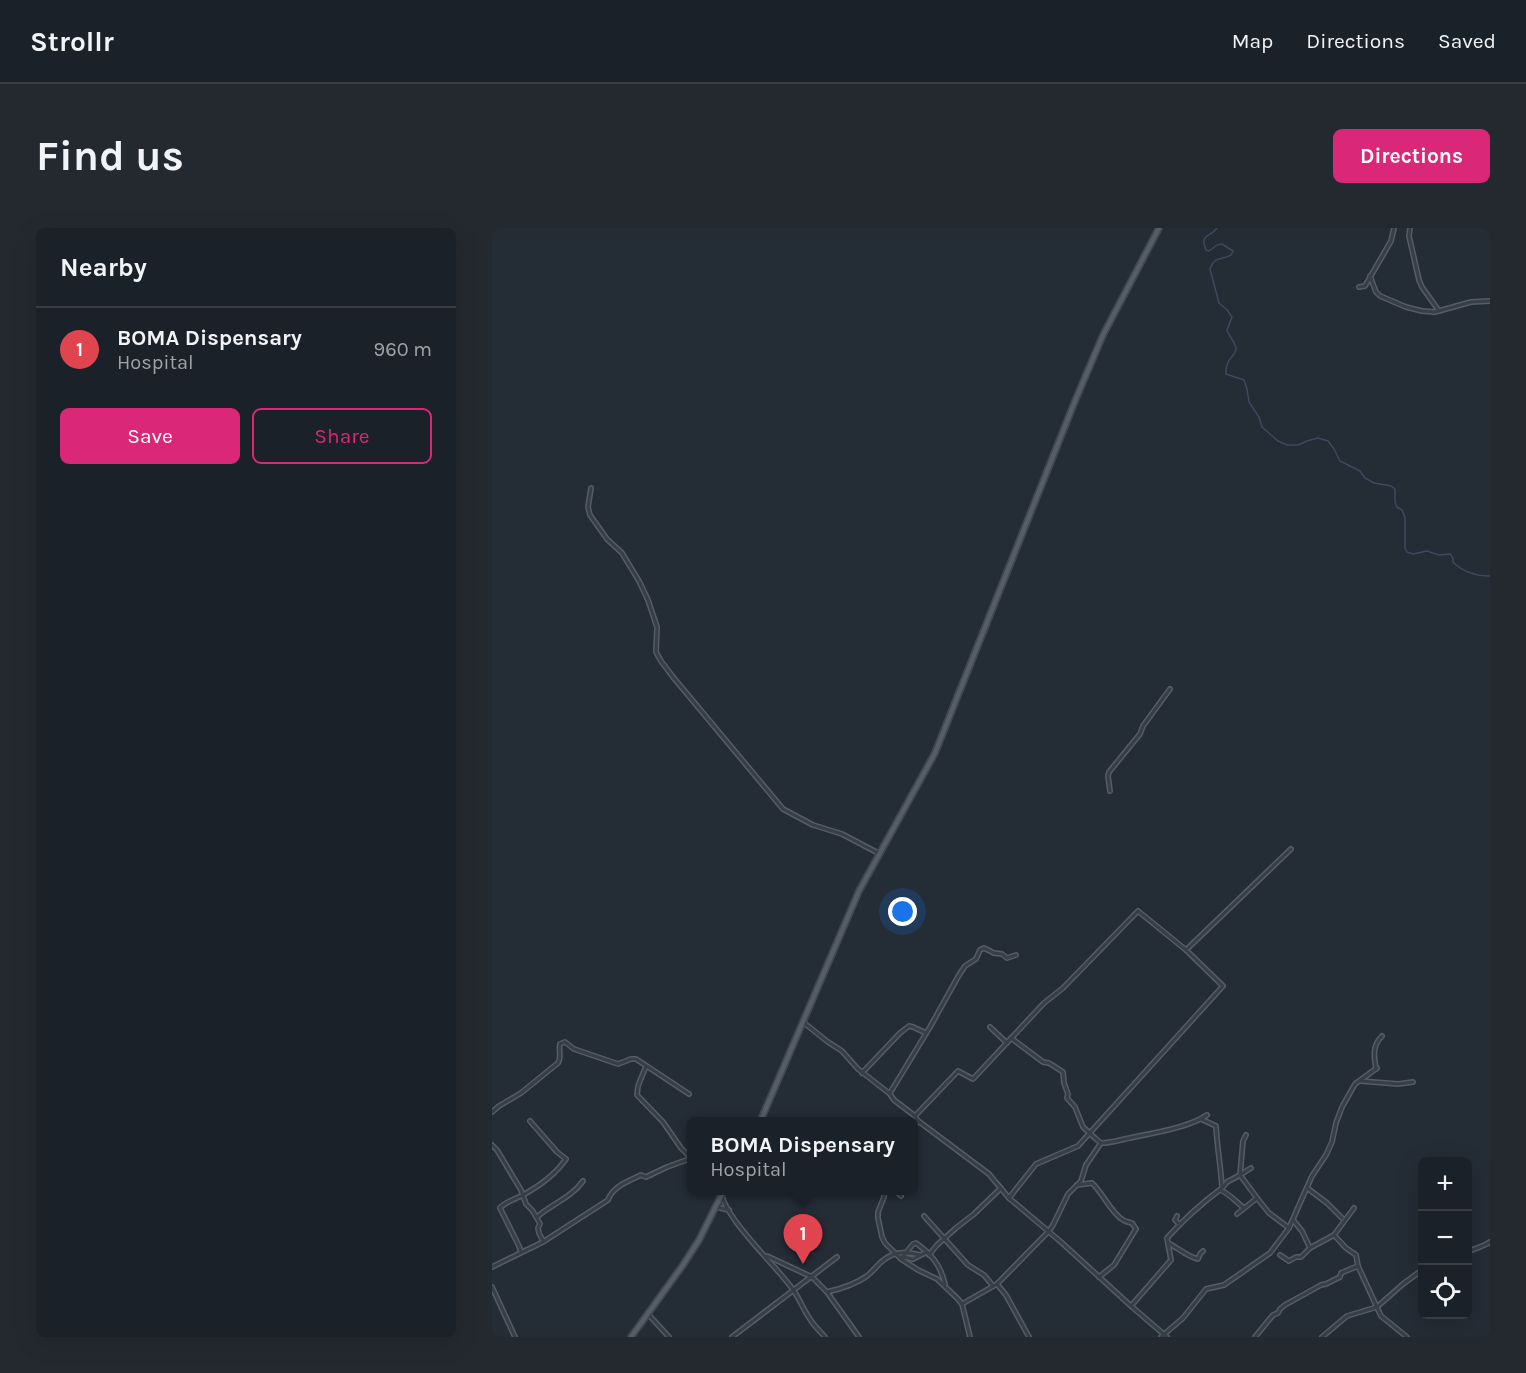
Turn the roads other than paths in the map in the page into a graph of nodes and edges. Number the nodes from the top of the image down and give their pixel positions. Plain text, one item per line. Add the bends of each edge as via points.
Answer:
1 (1159, 228) edge
2 (1394, 228) edge
3 (1410, 228) edge
4 (1370, 276) junction
5 (1359, 287) dead end
6 (1490, 301) edge
7 (1439, 311) junction
8 (591, 488) dead end
9 (1170, 690) dead end
10 (1110, 791) dead end
11 (1291, 849) dead end
12 (880, 854) junction
13 (1186, 950) junction
14 (1016, 955) dead end
15 (803, 1022) junction
16 (990, 1027) dead end
17 (927, 1033) junction
18 (1382, 1036) dead end
19 (1011, 1038) junction
20 (1007, 1043) junction
21 (646, 1066) junction
22 (861, 1072) junction
23 (856, 1076) dead end
24 (1359, 1081) junction
25 (1413, 1082) dead end
26 (689, 1094) dead end
27 (890, 1094) junction
28 (492, 1112) edge
29 (1207, 1115) dead end
30 (762, 1117) edge
31 (915, 1117) edge
32 (917, 1117) edge
33 (1201, 1119) junction
34 (918, 1120) edge
35 (530, 1121) dead end
36 (1089, 1133) junction
37 (1246, 1135) dead end
38 (1101, 1143) junction
39 (492, 1145) edge
40 (687, 1153) edge
41 (687, 1160) edge
42 (1251, 1168) dead end
43 (1240, 1175) junction
44 (583, 1181) dead end
45 (1077, 1185) junction
46 (1001, 1188) junction
47 (1307, 1188) junction
48 (1221, 1189) junction
49 (523, 1195) junction
50 (721, 1195) edge
51 (723, 1195) edge
52 (884, 1195) edge
53 (1009, 1198) junction
54 (1257, 1198) junction
55 (716, 1207) junction
56 (1244, 1208) junction
57 (1354, 1208) dead end
58 (729, 1210) junction
59 (1238, 1214) dead end
60 (924, 1216) dead end
61 (1177, 1216) dead end
62 (537, 1217) junction
63 (1342, 1218) dead end
64 (1293, 1220) junction
65 (1179, 1224) junction
66 (1289, 1228) junction
67 (1049, 1231) junction
68 (1334, 1235) junction
69 (944, 1239) junction
70 (543, 1242) junction
71 (1490, 1242) edge
72 (1168, 1243) junction
73 (1310, 1248) junction
74 (1472, 1249) edge
75 (1203, 1251) dead end
76 (521, 1252) junction
77 (907, 1252) junction
78 (928, 1253) junction
79 (896, 1255) junction
80 (920, 1255) junction
81 (1280, 1255) dead end
82 (765, 1256) junction
83 (837, 1257) dead end
84 (902, 1258) junction
85 (1359, 1266) junction
86 (492, 1267) edge
87 (1418, 1273) edge
88 (812, 1277) junction
89 (1099, 1277) junction
90 (995, 1285) junction
91 (946, 1286) junction
92 (492, 1287) edge
93 (794, 1290) junction
94 (827, 1292) junction
95 (962, 1304) junction
96 (1131, 1306) junction
97 (1377, 1307) junction
98 (648, 1314) junction
99 (1164, 1336) edge
100 (515, 1337) edge
101 (630, 1337) edge
102 (669, 1337) edge
103 (732, 1337) edge
104 (825, 1337) edge
105 (859, 1337) edge
106 (970, 1337) edge
107 (1029, 1337) edge
108 (1255, 1337) edge
109 (1322, 1337) edge
110 (1407, 1337) edge

1 - 12 main road via 1074,401 935,753
2 - 4 street via 1391,241
3 - 7 street via 1419,280
4 - 5 street via 1365,286
4 - 7 street via 1380,296 1429,313
6 - 7 street
8 - 12 street via 590,515 639,581 657,627 656,651 673,677 783,809
9 - 10 street via 1110,772
11 - 13 street
12 - 15 main road via 859,891
13 - 19 street via 1138,911
13 - 36 street via 1223,986
14 - 17 street via 1007,958 984,948 980,950 959,975
15 - 22 street via 842,1051
15 - 30 main road
16 - 20 street
17 - 22 street via 909,1026
17 - 27 street
18 - 24 street via 1374,1049 1376,1068
19 - 20 street
19 - 36 street via 1063,1072 1067,1098
20 - 32 street via 973,1079 958,1071
21 - 26 street
21 - 28 street via 636,1059 618,1064 562,1042 558,1063
21 - 40 street via 637,1095
22 - 23 street
22 - 27 street
24 - 25 street
24 - 47 street via 1342,1107 1332,1142
27 - 31 street
29 - 33 street
33 - 38 street
33 - 48 street via 1216,1126
34 - 46 street via 989,1174
35 - 49 street via 566,1159 545,1182
36 - 38 street
36 - 53 street via 1078,1146 1036,1164
37 - 43 street
38 - 45 street
39 - 49 street
41 - 70 street via 626,1182 608,1200
42 - 43 street
43 - 48 street
43 - 54 street
44 - 62 street via 575,1192
45 - 67 street via 1068,1194
45 - 89 street via 1092,1183 1115,1213 1136,1229 1114,1265
46 - 53 street
46 - 69 street
47 - 63 street
47 - 64 street
48 - 56 street
48 - 65 street
49 - 62 street
49 - 76 street via 500,1208
50 - 55 main road
51 - 58 street
52 - 79 street via 878,1212 880,1229 885,1243
53 - 67 street
54 - 56 street
54 - 66 street
55 - 58 street
55 - 98 main road via 683,1265
56 - 59 street
57 - 68 street
58 - 82 street
60 - 69 street
61 - 65 street via 1175,1221
62 - 70 street
64 - 66 street
64 - 73 street
65 - 72 street via 1167,1238
66 - 99 street via 1262,1258 1224,1285 1206,1289
67 - 89 street
67 - 90 street
68 - 73 street
68 - 85 street via 1356,1255
69 - 78 street
69 - 90 street via 968,1265
70 - 76 street
71 - 74 street
72 - 75 street via 1193,1258 1198,1259
72 - 96 street via 1171,1260
73 - 81 street via 1289,1261
76 - 86 street
77 - 78 street via 916,1243
77 - 79 street
77 - 80 street
77 - 84 street
78 - 80 street
78 - 91 street via 941,1268
79 - 84 street
79 - 94 street via 884,1259 866,1276
80 - 84 street
82 - 88 street
82 - 93 street
83 - 88 street
84 - 91 street
85 - 97 street
85 - 108 street via 1285,1305
87 - 97 street
88 - 93 street
88 - 94 street
89 - 96 street
90 - 95 street
90 - 107 street via 1006,1295
91 - 95 street
92 - 100 street
93 - 103 street
93 - 104 street via 810,1320
94 - 105 street
95 - 106 street
96 - 99 street
97 - 109 street via 1347,1316
97 - 110 street via 1381,1316
98 - 101 main road
98 - 102 street

